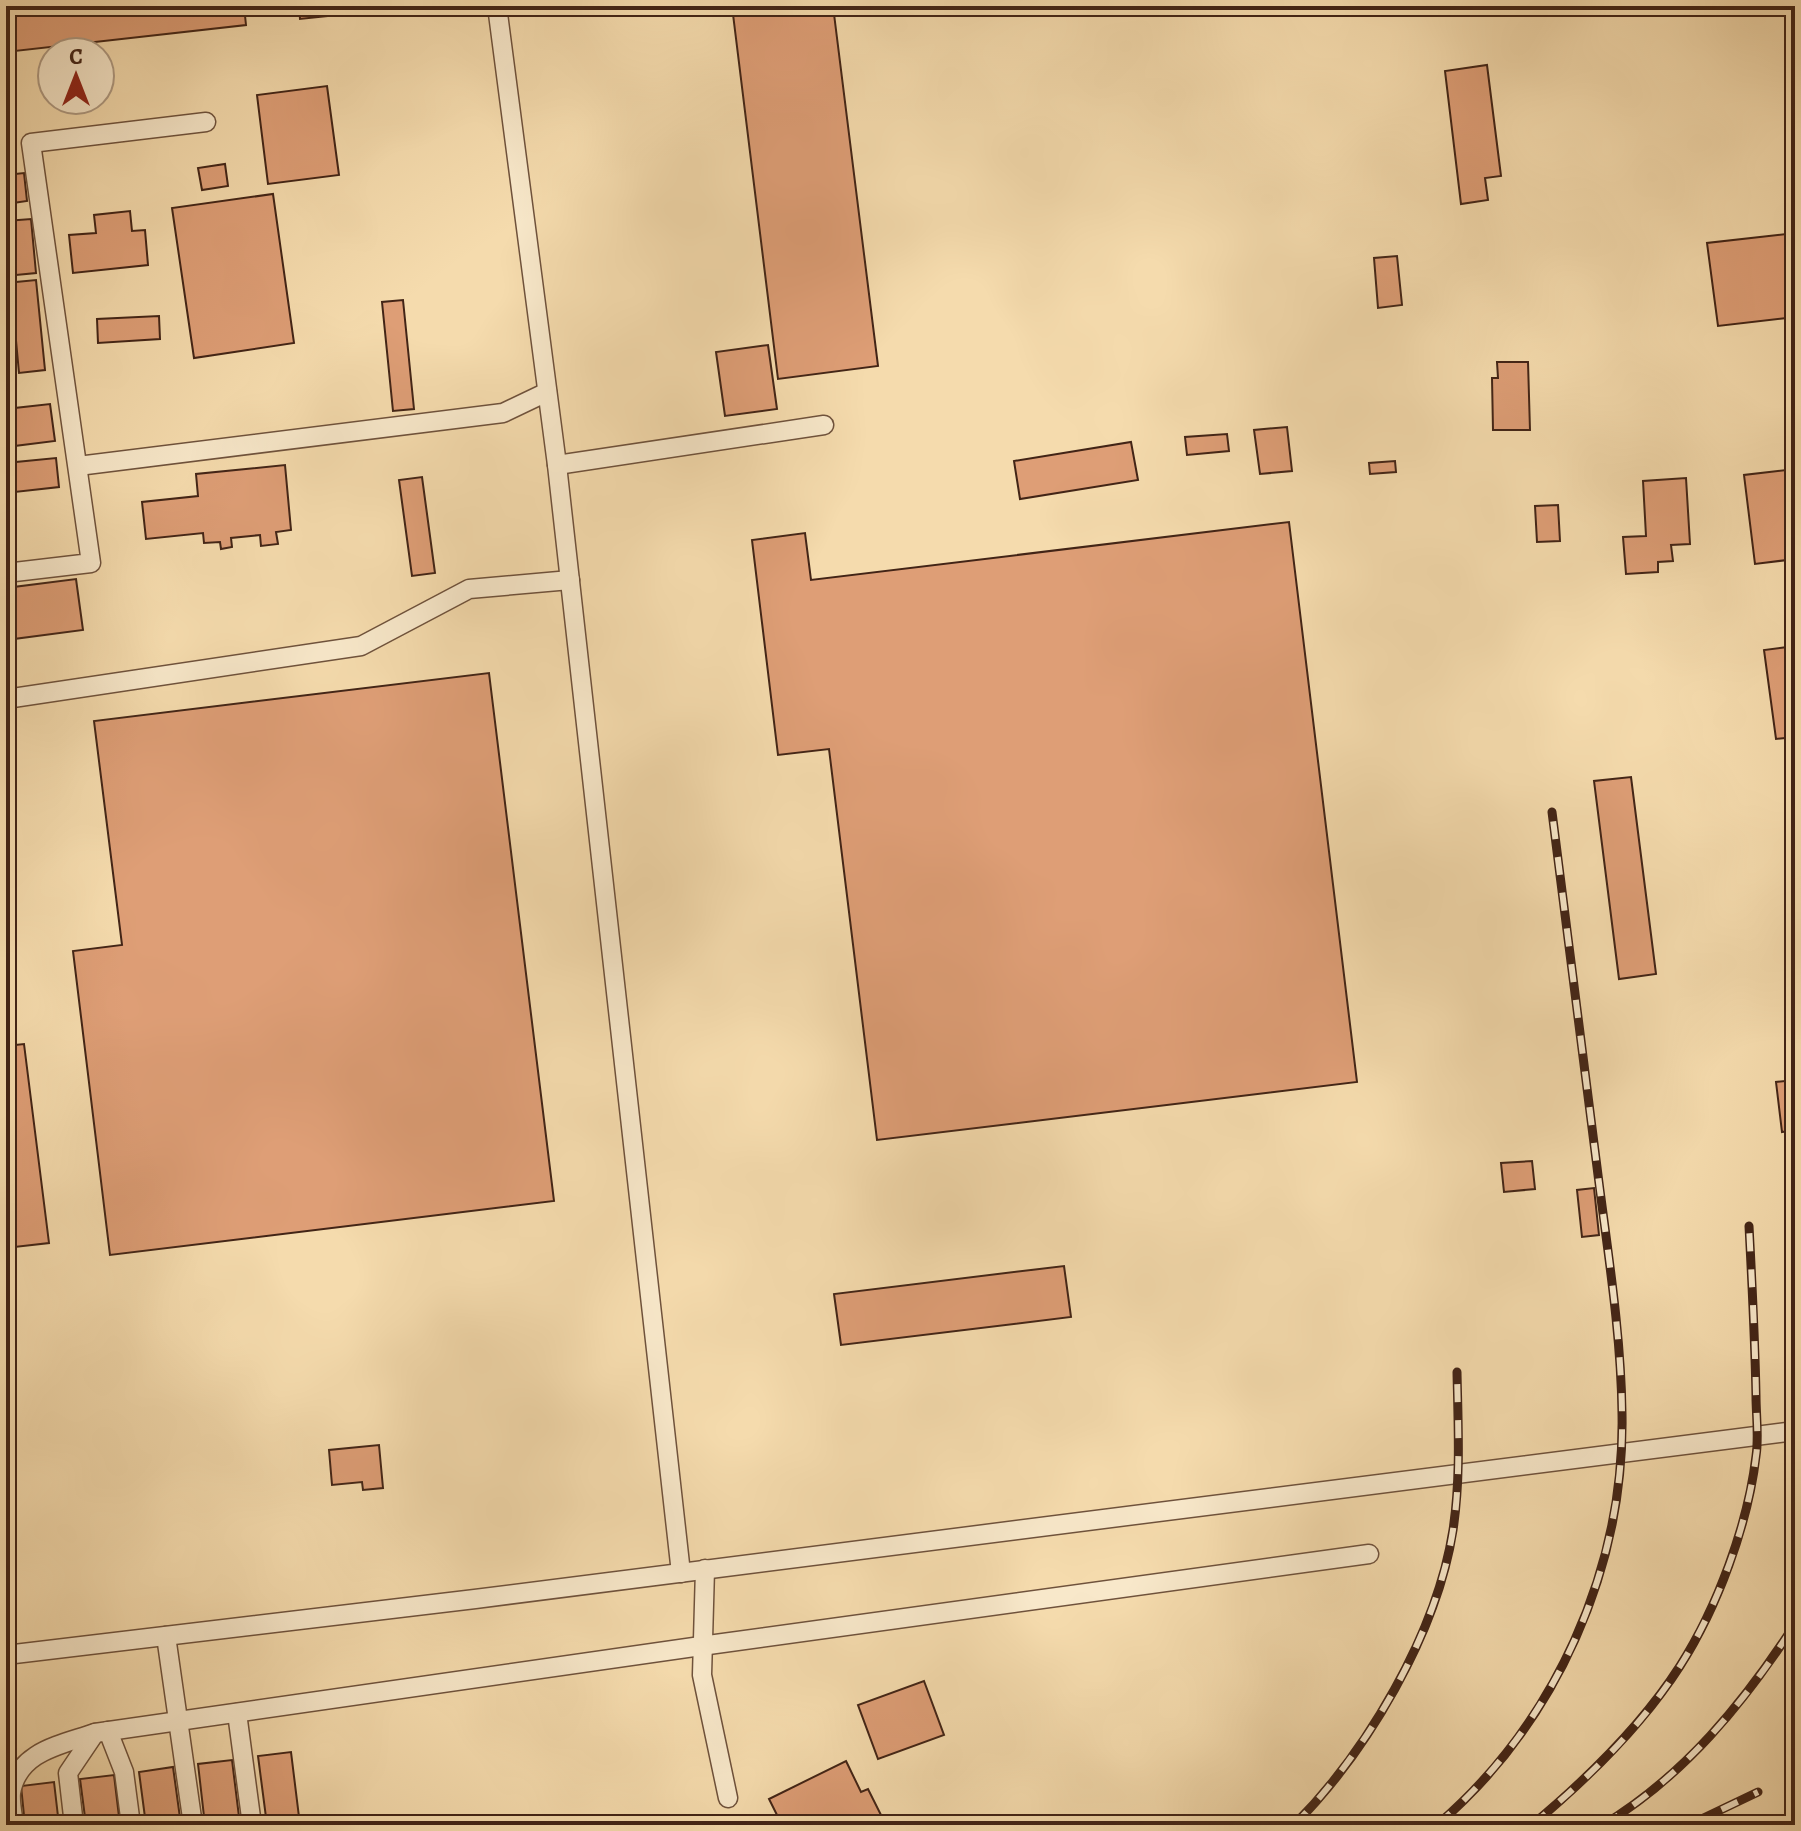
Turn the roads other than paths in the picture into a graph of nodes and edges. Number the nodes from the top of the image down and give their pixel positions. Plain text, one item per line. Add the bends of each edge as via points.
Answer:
1 (497, 6) edge
2 (206, 122) dead end
3 (547, 392) junction
4 (824, 425) dead end
5 (557, 465) junction
6 (78, 466) junction
7 (6, 573) edge
8 (570, 580) junction
9 (6, 699) edge
10 (1795, 1431) edge
11 (1369, 1554) dead end
12 (705, 1569) junction
13 (681, 1573) junction
14 (166, 1636) junction
15 (701, 1646) junction
16 (6, 1655) edge
17 (237, 1713) junction
18 (180, 1721) junction
19 (102, 1732) junction
20 (728, 1798) dead end
21 (14, 1825) edge
22 (74, 1825) edge
23 (131, 1825) edge
24 (193, 1825) edge
25 (252, 1825) edge

1 - 3 street
2 - 6 street via 31,143
3 - 5 street
3 - 6 street via 503,413
4 - 5 street
5 - 8 street
6 - 7 street via 91,563
8 - 9 street via 469,589 361,646
8 - 13 street
10 - 12 street
11 - 15 street
12 - 13 street
12 - 15 street
13 - 14 street
14 - 16 street
14 - 18 street
15 - 17 street
15 - 20 street via 702,1675
17 - 18 street
17 - 25 street
18 - 19 street
18 - 24 street
19 - 21 street via 35,1754 18,1771 11,1795
19 - 22 street via 68,1773
19 - 23 street via 124,1772

